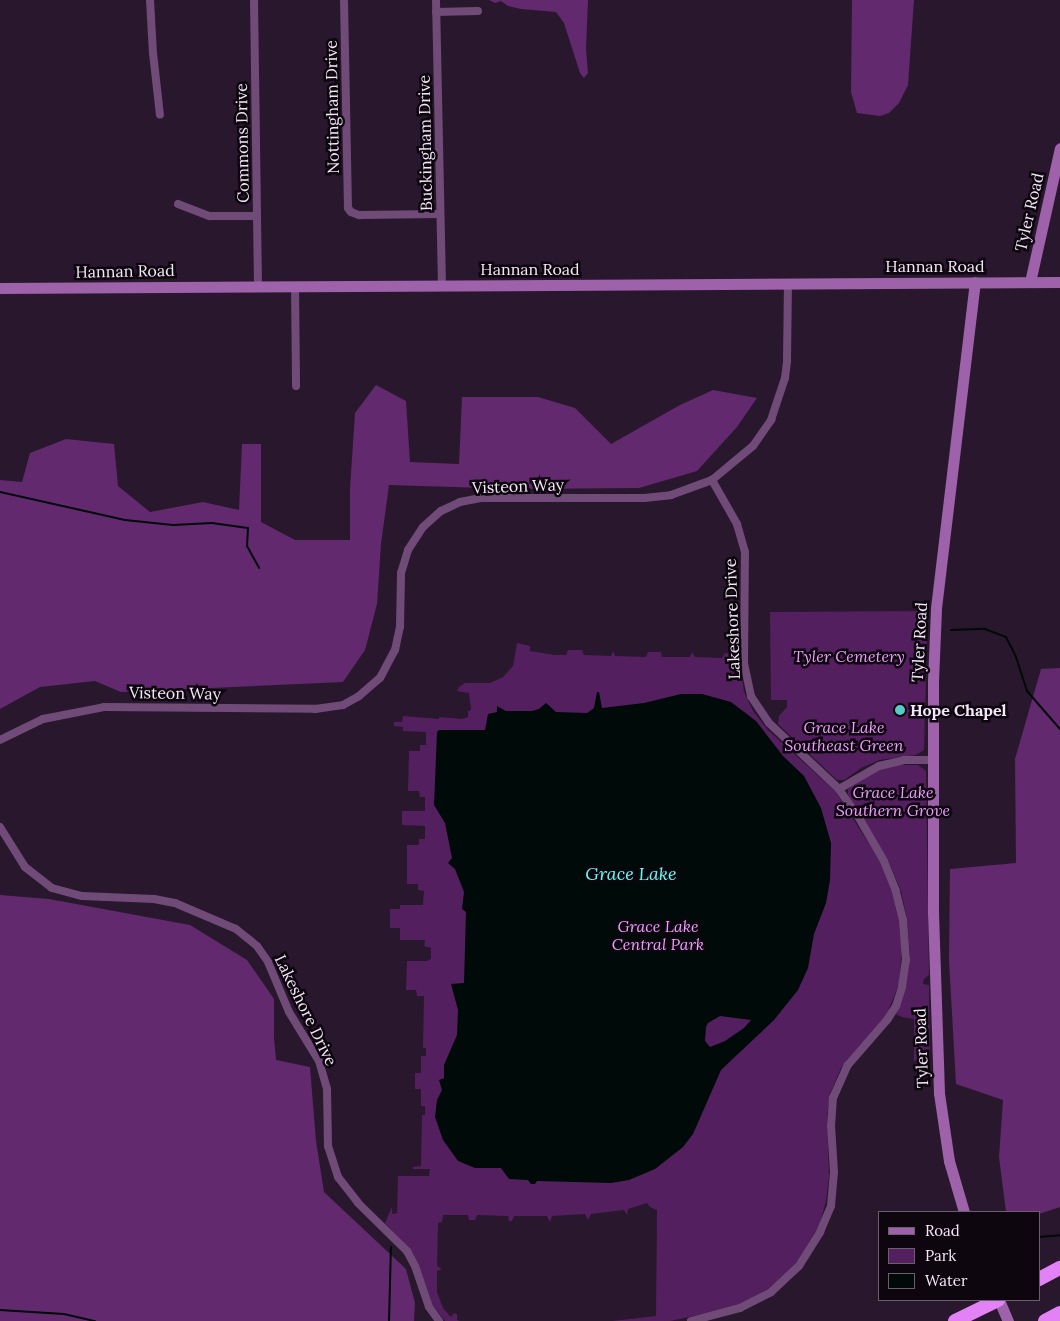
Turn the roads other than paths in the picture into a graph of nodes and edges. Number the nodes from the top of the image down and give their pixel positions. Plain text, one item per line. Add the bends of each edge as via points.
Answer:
1 (150, 0) edge
2 (254, 0) edge
3 (344, 0) edge
4 (436, 0) edge
5 (478, 11) dead end
6 (436, 12) junction
7 (160, 115) dead end
8 (1060, 148) edge
9 (178, 204) dead end
10 (440, 214) junction
11 (257, 216) junction
12 (975, 282) junction
13 (1030, 282) junction
14 (1060, 282) edge
15 (788, 284) junction
16 (258, 286) junction
17 (295, 286) junction
18 (442, 286) junction
19 (0, 288) edge
20 (296, 386) dead end
21 (712, 480) junction
22 (0, 740) edge
23 (933, 760) junction
24 (839, 789) junction
25 (0, 827) edge
26 (964, 1211) edge
27 (1060, 1268) edge
28 (1040, 1278) edge
29 (996, 1301) edge
30 (998, 1301) edge
31 (1060, 1313) edge
32 (438, 1321) edge
33 (691, 1321) edge
34 (956, 1321) edge
35 (1008, 1321) edge
36 (1045, 1321) edge

1 - 7 street
2 - 11 street, Commons Drive
3 - 10 street, Nottingham Drive via 350,212 359,215
4 - 6 street, Buckingham Drive
5 - 6 street
6 - 10 street, Buckingham Drive
8 - 13 street, Tyler Road
9 - 11 street via 210,216
10 - 18 street, Buckingham Drive
11 - 16 street, Commons Drive
12 - 13 street, Hannan Road
12 - 15 street, Hannan Road
12 - 23 street, Tyler Road via 936,608
13 - 14 street, Hannan Road
15 - 18 street, Hannan Road
15 - 21 street, Visteon Way via 787,362 777,406 764,433 753,446
16 - 17 street, Hannan Road
16 - 19 street, Hannan Road
17 - 18 street, Hannan Road
17 - 20 street
21 - 22 street, Visteon Way via 657,497 487,498 460,502 441,511 419,532 405,559 399,634 391,660 367,691 343,705 310,709 104,707 44,719
21 - 24 street, Lakeshore Drive via 737,524 744,552 744,663 751,696 769,723
23 - 24 street via 904,760 879,766
23 - 26 street, Tyler Road via 933,917 939,1093 947,1153
24 - 33 street, Lakeshore Drive via 884,861 899,900 906,945 900,995 891,1015 848,1065 838,1085 831,1111 834,1172 831,1206 820,1232 799,1266 771,1292 740,1308
25 - 32 street, Lakeshore Drive via 25,867 52,888 82,896 154,898 175,903 236,929 257,946 268,962 286,1008 323,1070 327,1089 327,1141 338,1177 348,1192 410,1256 429,1307
27 - 28 highway
29 - 34 highway
30 - 35 street
31 - 36 highway

